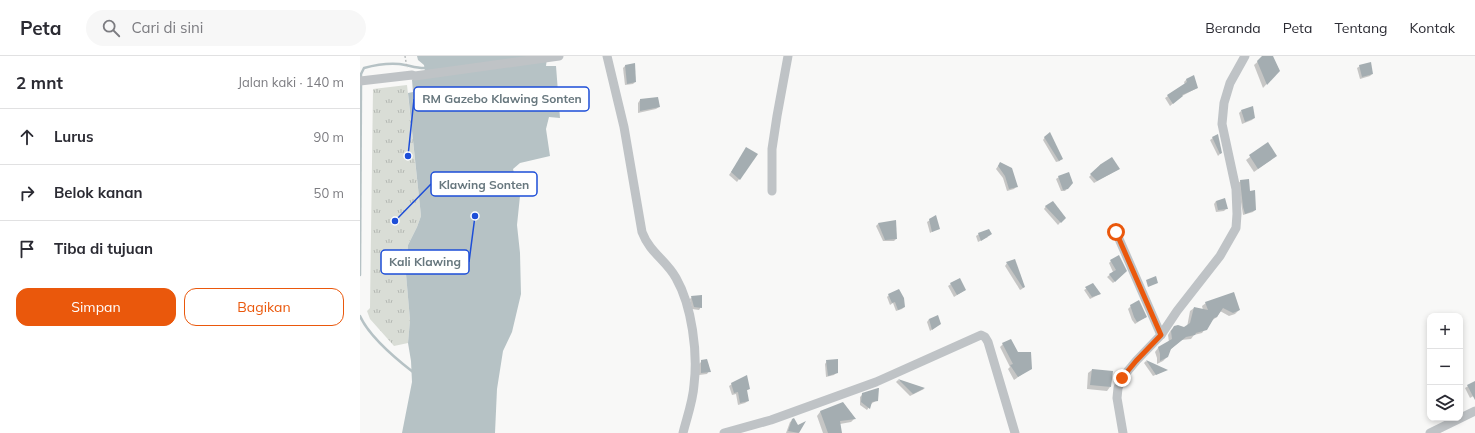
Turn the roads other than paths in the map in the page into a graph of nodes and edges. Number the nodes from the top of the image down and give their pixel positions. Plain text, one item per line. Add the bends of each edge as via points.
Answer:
1 (559, 56) edge
2 (607, 56) edge
3 (788, 56) edge
4 (1245, 56) edge
5 (360, 81) edge
6 (772, 191) dead end
7 (1116, 232) dead end
8 (1161, 335) junction
9 (1475, 411) edge
10 (683, 433) edge
11 (724, 433) edge
12 (1014, 433) edge
13 (1123, 433) edge
14 (1430, 433) edge

1 - 5 street
2 - 10 street via 624,127 642,232 646,242 676,277 690,315 696,373
3 - 6 street via 772,149
4 - 8 street via 1230,83 1224,103 1222,124 1236,189 1236,228 1220,256
7 - 8 street
8 - 13 street via 1122,378 1118,388 1117,398
9 - 14 street
11 - 12 street via 771,420 876,382 981,335 988,342

